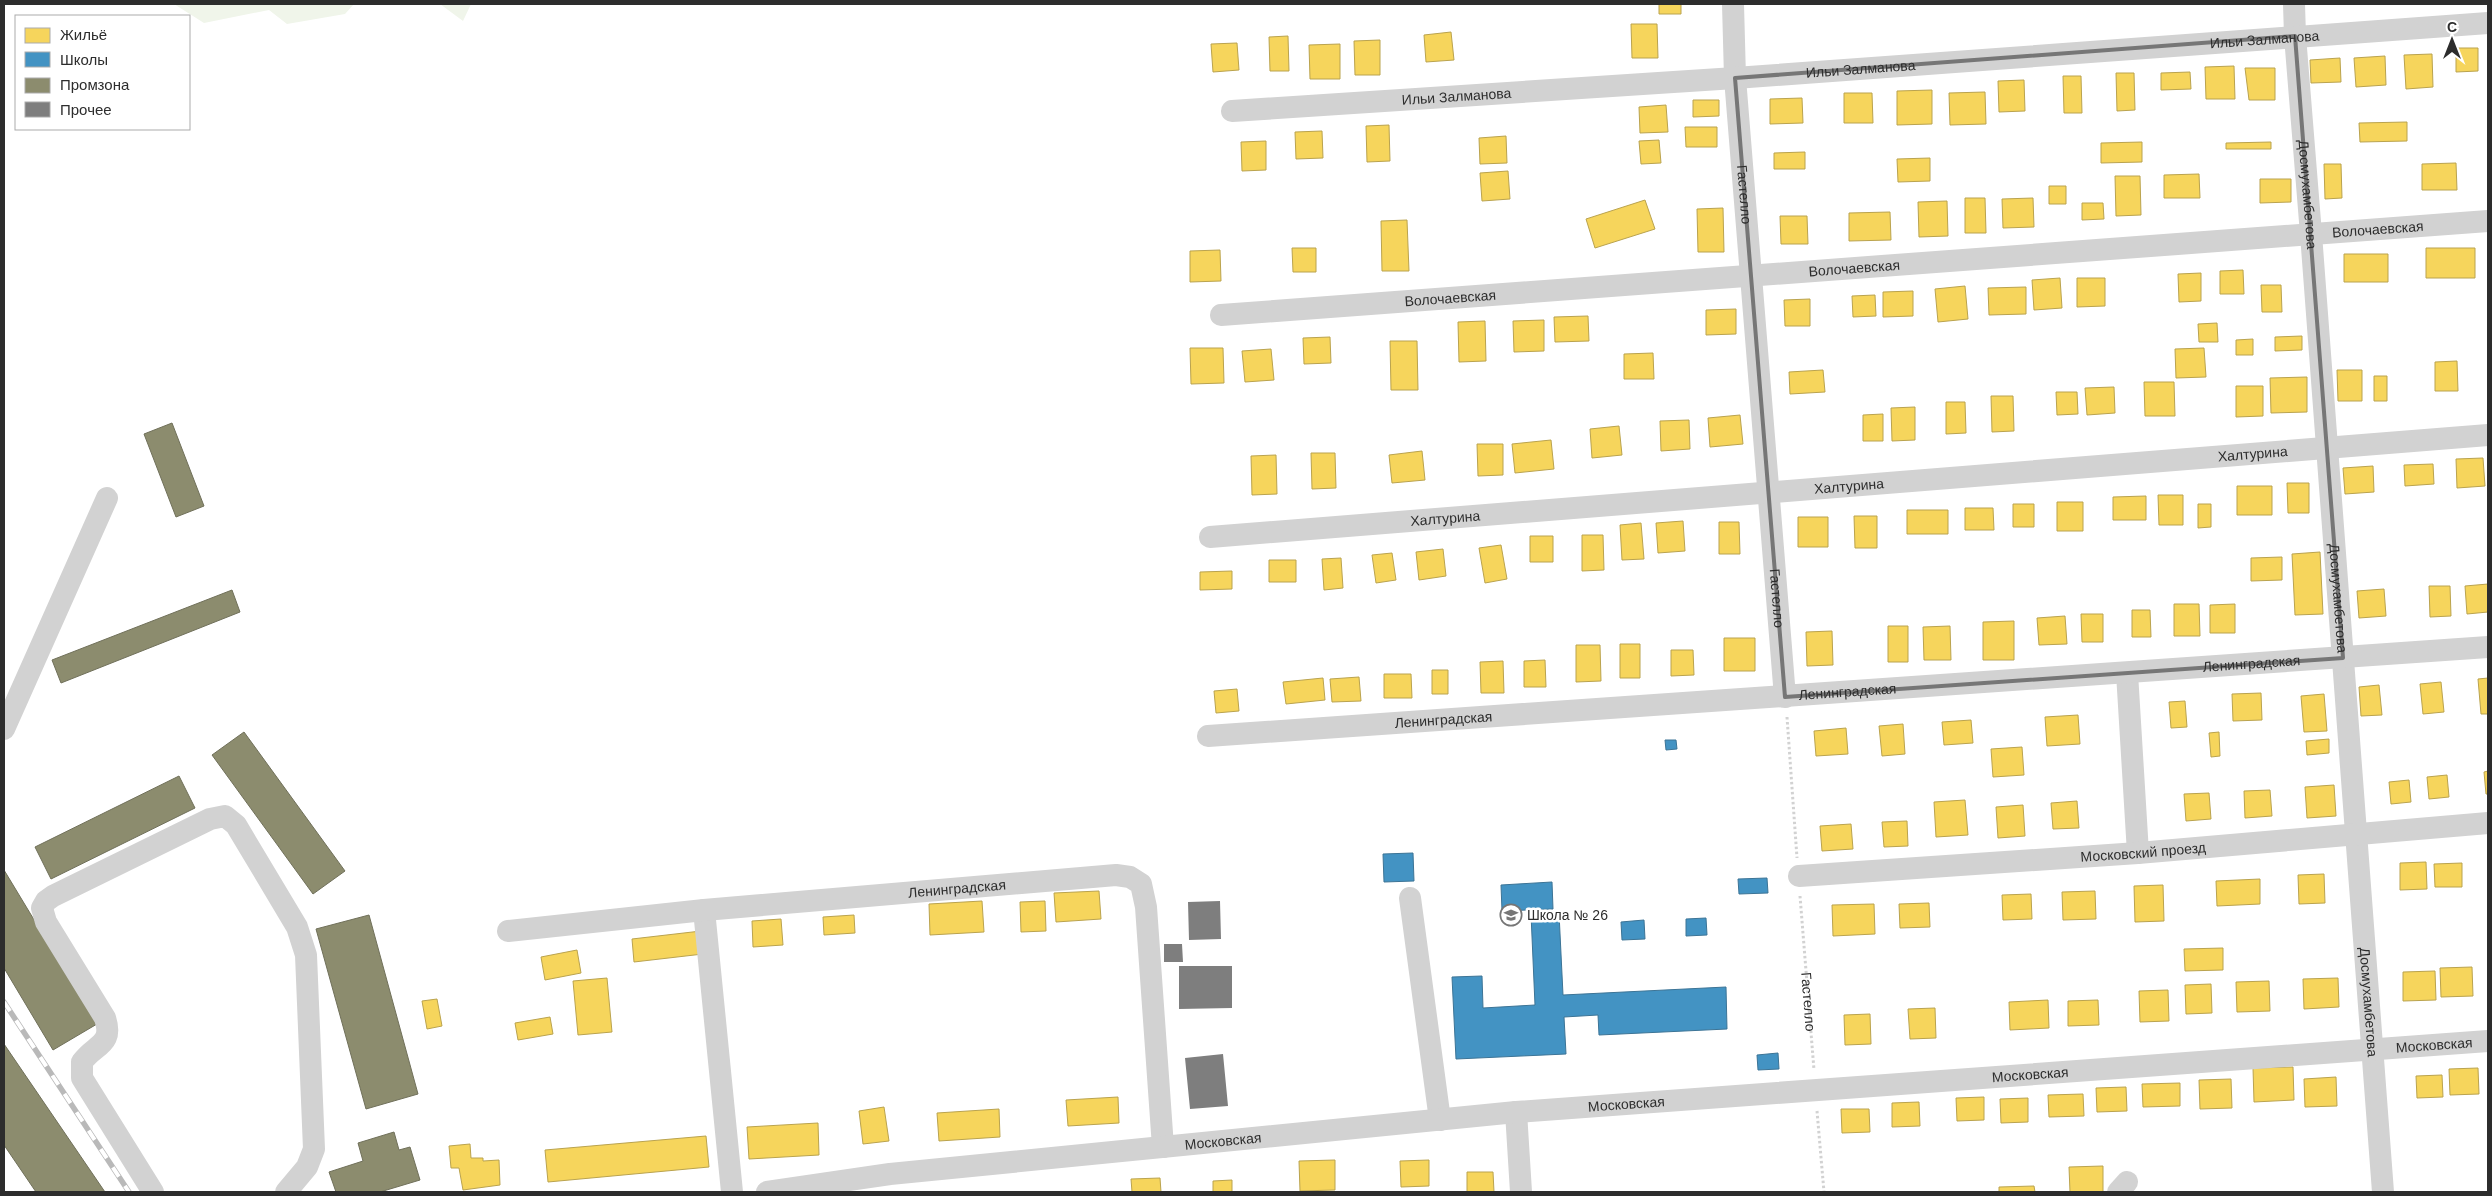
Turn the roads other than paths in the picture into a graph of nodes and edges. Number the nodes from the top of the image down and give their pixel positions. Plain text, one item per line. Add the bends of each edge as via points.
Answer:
1 (1733, 4) edge
2 (2294, 4) edge
3 (2488, 23) edge
4 (2294, 36) junction
5 (1735, 78) junction
6 (1232, 111) dead end
7 (2488, 221) edge
8 (2312, 234) junction
9 (1751, 276) junction
10 (1221, 315) dead end
11 (2488, 435) edge
12 (2328, 448) junction
13 (1768, 493) junction
14 (107, 498) dead end
15 (1210, 537) dead end
16 (2488, 647) edge
17 (2343, 658) junction
18 (2127, 673) junction
19 (1785, 697) junction
20 (4, 729) edge
21 (1208, 736) dead end
22 (2488, 823) edge
23 (2356, 834) junction
24 (2138, 853) junction
25 (1799, 876) road end
26 (1410, 898) dead end
27 (704, 910) junction
28 (508, 931) dead end
29 (2488, 1041) edge
30 (2372, 1050) junction
31 (1516, 1112) junction
32 (1440, 1120) junction
33 (1163, 1147) junction
34 (891, 1183) edge
35 (153, 1192) edge
36 (286, 1192) edge
37 (732, 1192) edge
38 (766, 1192) edge
39 (1520, 1192) edge
40 (2383, 1192) edge

1 - 5 street, Гастелло
2 - 4 street, Досмухамбетова
3 - 4 street, Ильи Залманова
4 - 5 street, Ильи Залманова
4 - 8 street, Досмухамбетова
5 - 6 street, Ильи Залманова
5 - 9 street, Гастелло
7 - 8 street, Волочаевская
8 - 9 street, Волочаевская
8 - 12 street, Досмухамбетова
9 - 10 street, Волочаевская
9 - 13 street, Гастелло
11 - 12 street, Халтурина
12 - 13 street, Халтурина
12 - 17 street, Досмухамбетова
13 - 15 street, Халтурина
13 - 19 street, Гастелло
14 - 20 street
16 - 17 street, Ленинградская
17 - 18 street, Ленинградская
17 - 23 street, Досмухамбетова
18 - 19 street, Ленинградская
18 - 24 street
19 - 21 street, Ленинградская
22 - 23 street, Московский проезд
23 - 24 street, Московский проезд
23 - 30 street, Досмухамбетова
24 - 25 street, Московский проезд
26 - 32 street
27 - 28 street, Ленинградская
27 - 33 street, Ленинградская via 1116,875 1130,877 1141,884 1146,906
27 - 37 street
29 - 30 street, Московская
30 - 31 street, Московская
30 - 40 street, Досмухамбетова
31 - 32 street, Московская
31 - 39 street
32 - 33 street, Московская
33 - 34 street, Московская
34 - 38 street, Московская
35 - 36 street via 82,1078 82,1062 102,1045 108,1027 46,922 42,908 53,896 210,819 225,816 236,825 297,927 306,955 314,1149 306,1167

